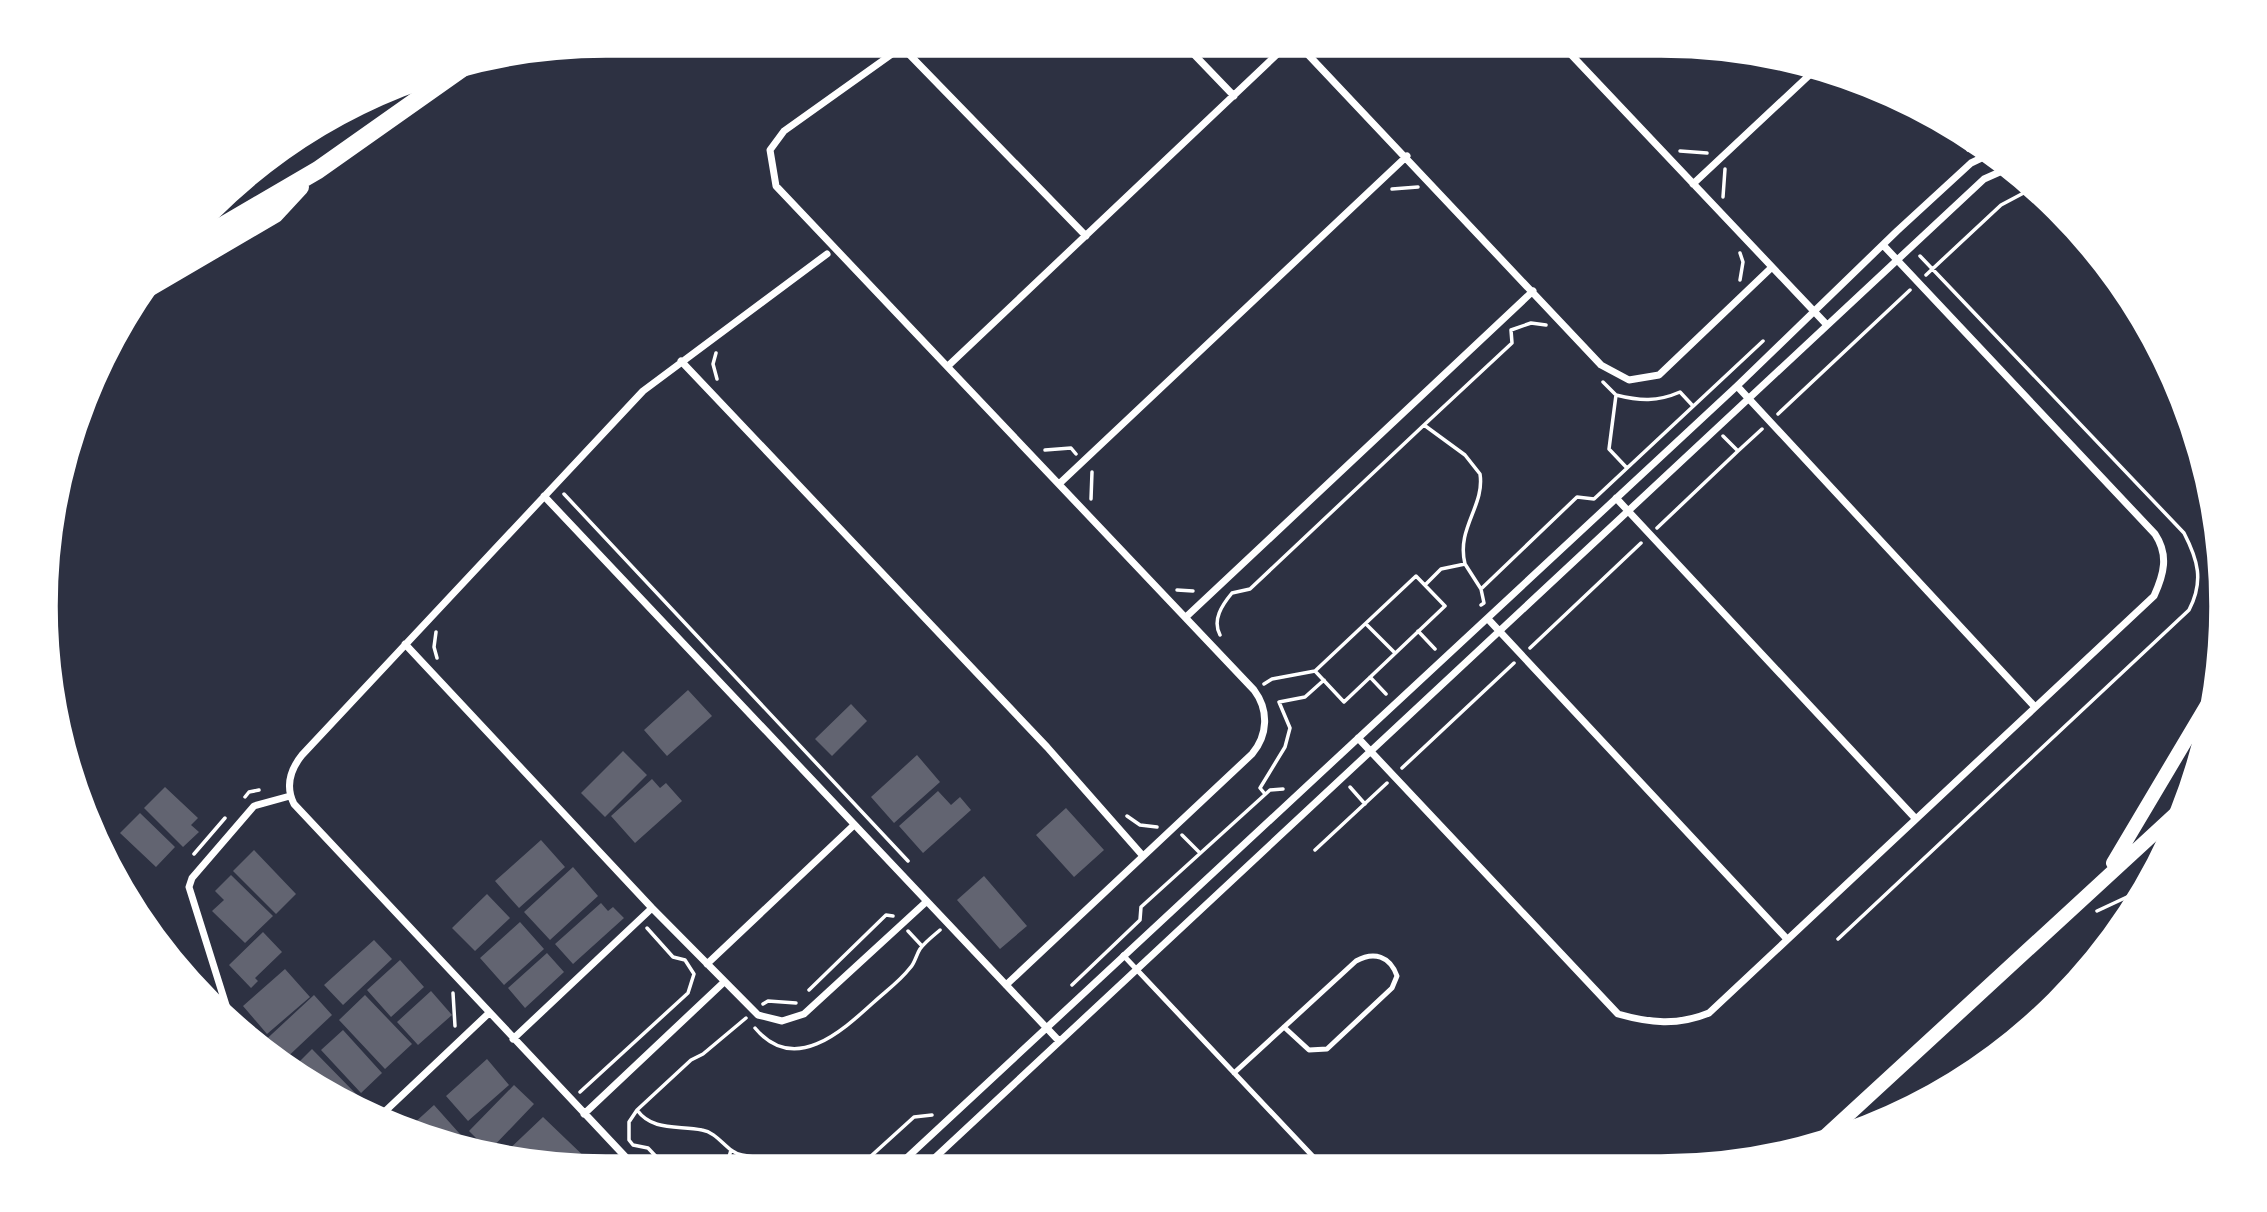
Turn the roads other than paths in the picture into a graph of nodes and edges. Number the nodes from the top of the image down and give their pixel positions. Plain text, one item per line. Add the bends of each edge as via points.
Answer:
1 (890, 56) edge
2 (914, 56) edge
3 (1196, 56) edge
4 (1276, 56) edge
5 (1311, 56) edge
6 (1572, 56) edge
7 (1808, 76) edge
8 (445, 81) edge
9 (1234, 96) junction
10 (1407, 156) junction
11 (1980, 159) edge
12 (317, 170) junction
13 (1999, 172) edge
14 (1693, 184) junction
15 (1086, 236) junction
16 (191, 244) edge
17 (1883, 244) junction
18 (827, 254) dead end
19 (1898, 260) junction
20 (1770, 269) junction
21 (164, 279) edge
22 (1533, 291) junction
23 (1813, 312) junction
24 (1826, 325) junction
25 (681, 361) junction
26 (948, 366) junction
27 (1737, 386) junction
28 (1748, 399) junction
29 (1059, 484) junction
30 (544, 496) junction
31 (1616, 498) junction
32 (1629, 512) junction
33 (1186, 617) junction
34 (1488, 619) junction
35 (1499, 632) junction
36 (405, 644) junction
37 (2035, 707) junction
38 (2199, 719) edge
39 (1357, 738) junction
40 (1370, 754) junction
41 (287, 797) junction
42 (1915, 818) junction
43 (2166, 822) edge
44 (854, 825) junction
45 (1143, 856) junction
46 (2107, 874) junction
47 (926, 902) junction
48 (652, 908) junction
49 (1786, 938) junction
50 (1123, 955) junction
51 (707, 964) junction
52 (1136, 968) junction
53 (724, 982) junction
54 (1006, 985) junction
55 (225, 1003) edge
56 (489, 1013) junction
57 (1284, 1027) junction
58 (1046, 1028) junction
59 (513, 1039) junction
60 (1059, 1041) junction
61 (1234, 1073) junction
62 (387, 1110) edge
63 (584, 1114) junction
64 (1834, 1128) edge
65 (624, 1156) edge
66 (909, 1156) edge
67 (937, 1156) edge
68 (1312, 1156) edge

1 - 26 street via 784,131 770,150 771,171 776,186
2 - 15 street
3 - 9 street
4 - 9 street
5 - 10 street
6 - 14 street
7 - 14 street
8 - 12 highway
9 - 15 street
10 - 22 street
10 - 29 street
11 - 17 street
12 - 16 highway
12 - 21 highway via 275,214
13 - 19 street via 1984,179
14 - 20 street
15 - 26 street
17 - 19 street
17 - 23 street
18 - 25 street
19 - 24 street
19 - 37 street via 2162,544 2163,576 2154,596
20 - 22 street via 1659,375 1629,380 1601,365
20 - 23 street
22 - 33 street
23 - 24 street
23 - 27 street
24 - 28 street
25 - 30 street via 643,391
25 - 45 street via 1047,747
26 - 29 street
27 - 28 street
27 - 31 street
28 - 32 street
28 - 37 street
29 - 33 street
30 - 36 street
30 - 44 street
31 - 32 street
31 - 34 street
32 - 35 street
32 - 42 street
33 - 45 street via 1254,690 1265,720 1256,749
34 - 35 street
34 - 39 street
35 - 40 street
35 - 49 street
36 - 41 street via 302,755 289,779
36 - 48 street
37 - 42 street
38 - 46 main road
39 - 40 street
39 - 50 street
40 - 49 street via 1618,1014 1646,1022 1688,1022 1709,1013
40 - 52 street
41 - 55 street via 254,806 192,877 189,887
41 - 56 street
42 - 49 street
43 - 46 main road
44 - 47 street
44 - 51 street
45 - 54 street
46 - 64 main road
47 - 53 street via 804,1014 782,1021 754,1011
47 - 54 street
48 - 51 street
48 - 59 street
50 - 52 lane
50 - 58 street
51 - 53 street
52 - 60 street
52 - 61 lane
53 - 63 street
54 - 58 street
56 - 59 street
56 - 62 street
57 - 57 lane via 1309,1050 1327,1049 1392,988 1397,976 1387,960 1372,955 1356,961
57 - 61 lane
58 - 60 street
58 - 66 street
59 - 63 street
60 - 67 street
61 - 68 lane
63 - 65 street

